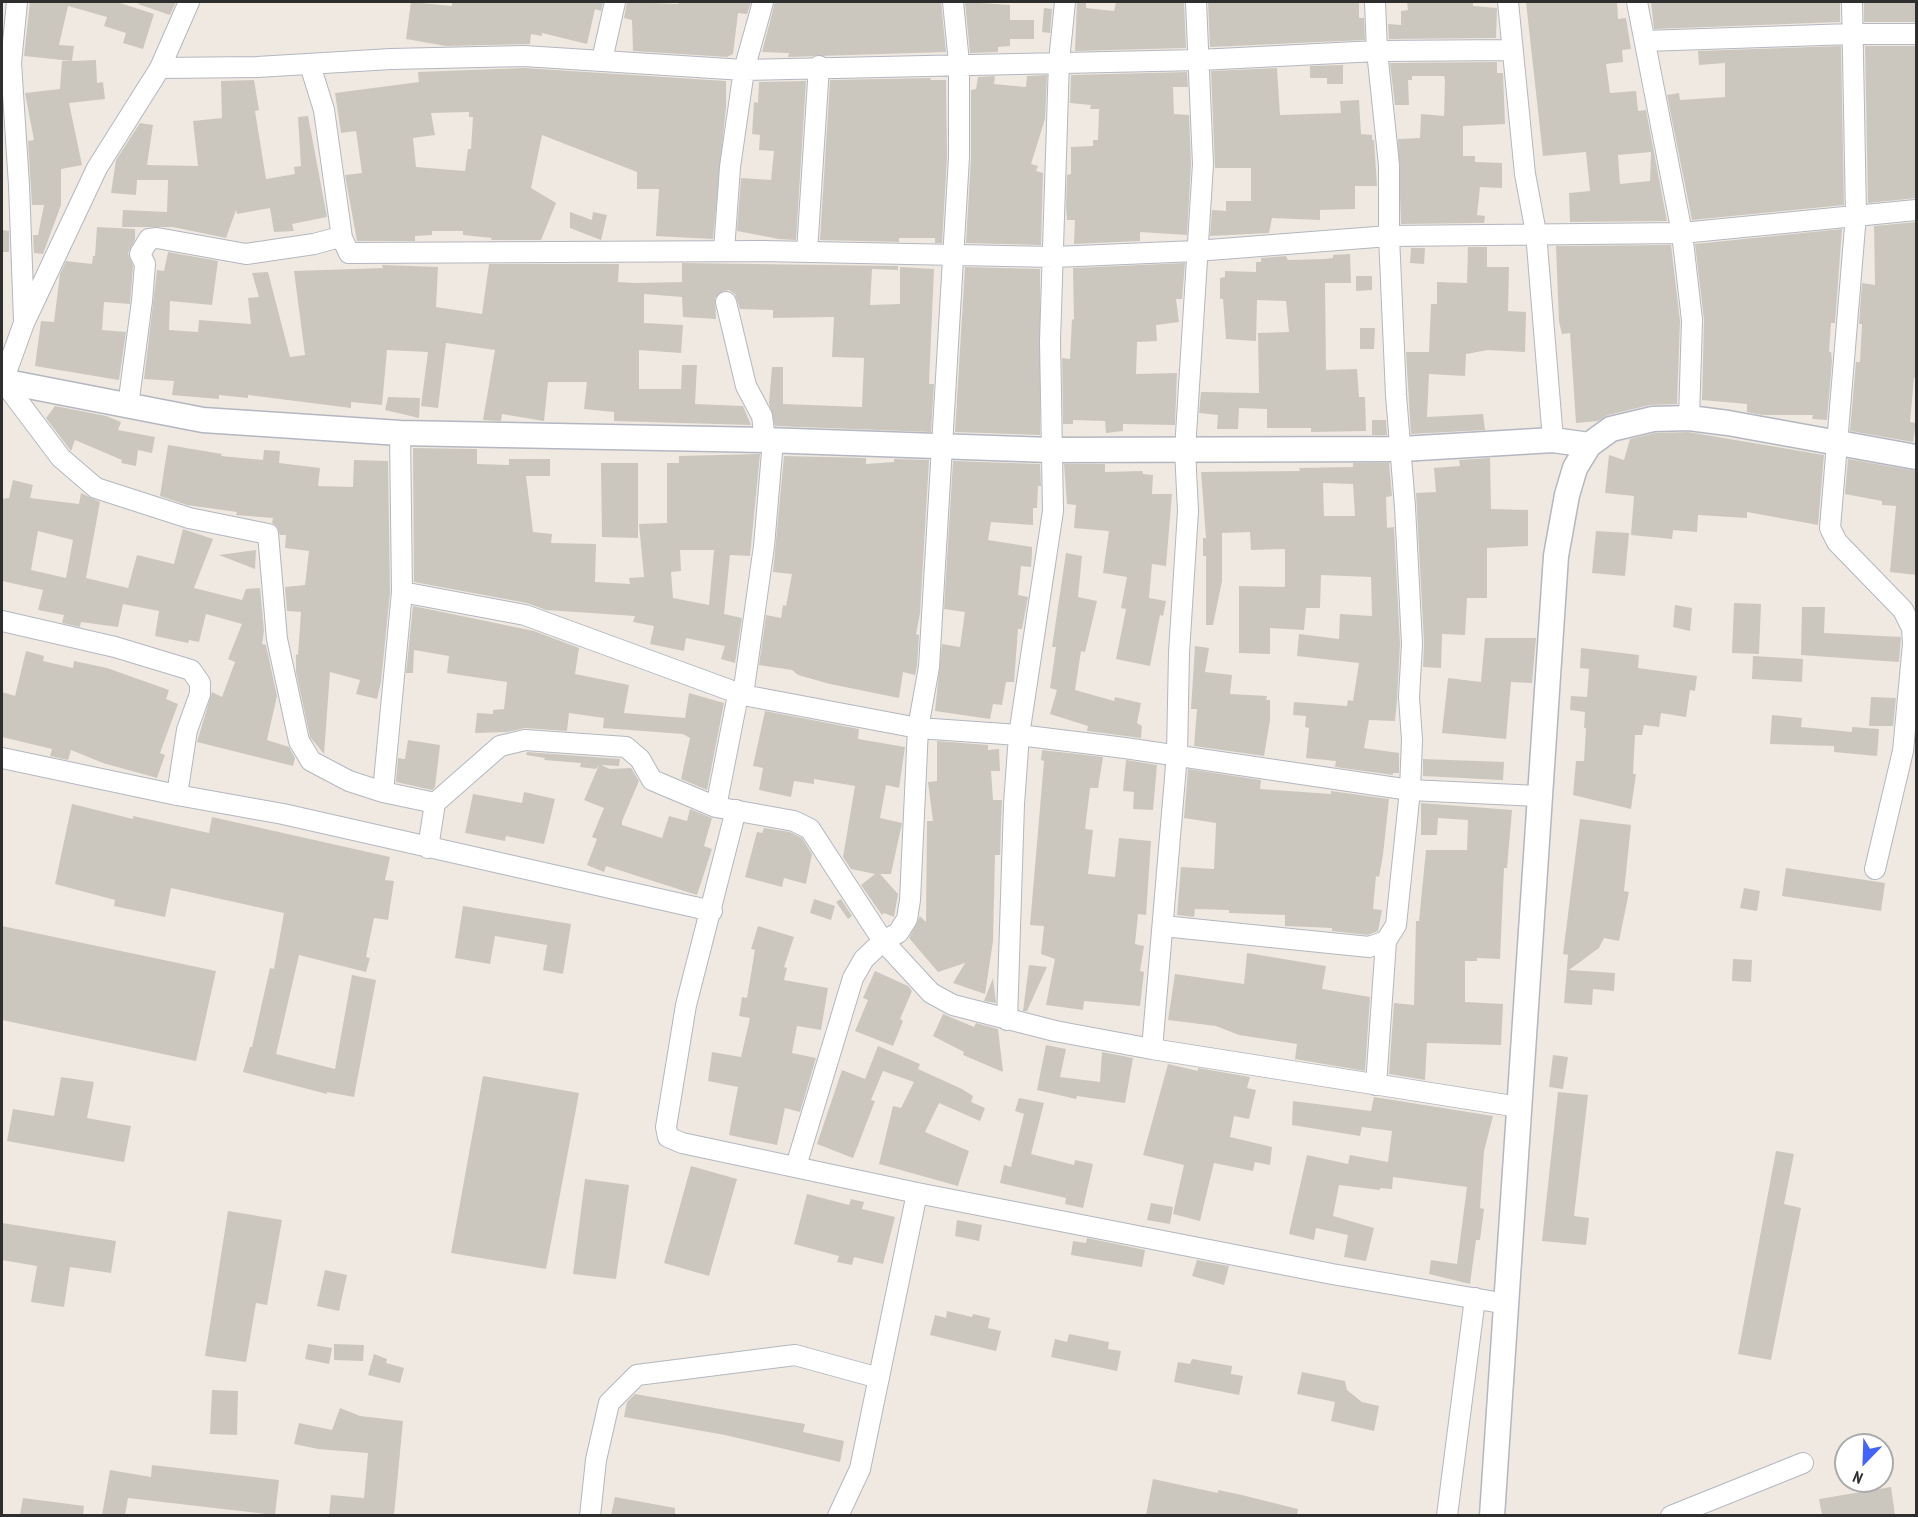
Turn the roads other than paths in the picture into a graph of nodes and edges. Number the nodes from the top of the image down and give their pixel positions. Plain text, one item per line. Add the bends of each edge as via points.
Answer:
1 (17, 2) edge
2 (189, 2) edge
3 (615, 2) edge
4 (764, 2) edge
5 (952, 2) edge
6 (1065, 2) edge
7 (1196, 2) edge
8 (1375, 2) edge
9 (1508, 2) edge
10 (1637, 2) edge
11 (1852, 2) edge
12 (1851, 33) junction
13 (1917, 34) edge
14 (1645, 41) junction
15 (1513, 50) junction
16 (1377, 51) junction
17 (602, 60) junction
18 (1199, 60) junction
19 (1059, 61) junction
20 (959, 63) junction
21 (310, 66) junction
22 (819, 66) junction
23 (160, 68) junction
24 (744, 70) junction
25 (1917, 210) edge
26 (1856, 215) junction
27 (1536, 233) junction
28 (1682, 233) junction
29 (1389, 236) junction
30 (342, 238) junction
31 (724, 251) junction
32 (1196, 251) junction
33 (807, 252) junction
34 (951, 254) junction
35 (1054, 257) junction
36 (726, 302) dead end
37 (24, 323) junction
38 (2, 381) edge
39 (128, 406) junction
40 (1689, 418) junction
41 (400, 433) junction
42 (769, 440) junction
43 (1553, 440) junction
44 (1837, 443) junction
45 (1589, 445) junction
46 (940, 446) junction
47 (1401, 449) junction
48 (1050, 450) junction
49 (1185, 450) junction
50 (1917, 457) edge
51 (402, 592) junction
52 (2, 621) edge
53 (743, 695) junction
54 (918, 728) junction
55 (1019, 735) junction
56 (1177, 754) junction
57 (2, 758) edge
58 (1410, 790) junction
59 (383, 792) junction
60 (177, 795) junction
61 (1539, 796) junction
62 (435, 803) junction
63 (716, 807) junction
64 (736, 810) junction
65 (428, 848) junction
66 (1875, 869) dead end
67 (712, 911) junction
68 (1163, 926) junction
69 (883, 941) junction
70 (1386, 941) junction
71 (1007, 1020) junction
72 (1152, 1049) junction
73 (1376, 1085) junction
74 (1519, 1107) junction
75 (796, 1166) junction
76 (917, 1192) junction
77 (1475, 1298) junction
78 (1507, 1304) junction
79 (879, 1378) junction
80 (1803, 1463) dead end
81 (590, 1515) edge
82 (838, 1515) edge
83 (1447, 1515) edge
84 (1492, 1515) edge
85 (1671, 1515) edge

1 - 37 street via 11,63
2 - 23 street
3 - 17 street
4 - 24 street
5 - 20 street
6 - 19 street
7 - 18 street
8 - 16 street
9 - 15 street
10 - 14 street
11 - 12 street
12 - 13 street
12 - 14 street
12 - 26 street
14 - 28 street
15 - 16 street
15 - 27 street via 1525,174
16 - 18 street
16 - 29 street via 1389,165
17 - 21 street via 524,56 391,59
17 - 24 street
18 - 19 street
18 - 32 street via 1203,164
19 - 20 street
19 - 35 street
20 - 22 street
20 - 34 street via 959,157
21 - 23 street
21 - 30 street via 324,110
22 - 24 street
22 - 33 street
23 - 37 street via 97,168
24 - 31 street via 730,167
25 - 26 street
26 - 28 street
26 - 44 street
27 - 28 street
27 - 29 street
27 - 43 street
28 - 40 street via 1692,320
29 - 32 street
29 - 47 street
30 - 31 street via 349,253
30 - 39 street via 246,254 149,238 140,255 145,264
31 - 33 street
32 - 35 street
32 - 49 street
33 - 34 street
34 - 35 street
34 - 46 street
35 - 48 street
36 - 42 street via 746,386
37 - 38 street
38 - 39 street
38 - 59 street via 62,458 96,488 189,518 268,534 277,639 299,741 311,761 349,781
39 - 41 street via 203,420
40 - 44 street
40 - 45 street via 1653,418 1611,429
41 - 42 street
41 - 51 street
42 - 46 street
42 - 53 street via 764,546
43 - 45 street
43 - 47 street
44 - 50 street
44 - 66 street via 1830,528 1837,542 1903,610 1912,628 1903,751
45 - 61 street via 1575,468 1556,556
46 - 48 street
46 - 54 street via 928,667
47 - 49 street
47 - 58 street via 1412,644
48 - 49 street
48 - 55 street via 1053,511
49 - 56 street via 1188,511
51 - 53 street via 525,615
51 - 59 street
52 - 60 street via 115,647 192,670 200,683 200,694 187,730
53 - 54 street
53 - 63 street via 736,700
54 - 55 street
54 - 69 street via 907,920 898,933
55 - 56 street
55 - 71 street
56 - 58 street
56 - 68 street
57 - 60 street
58 - 61 street
58 - 70 street via 1396,925
59 - 62 street
60 - 65 street via 283,814
61 - 74 street
62 - 63 street via 500,746 525,740 626,747 640,759 652,780
62 - 65 street
63 - 64 street
64 - 67 street
64 - 69 street via 794,821 810,829
65 - 67 street
67 - 75 street via 686,1005 666,1127 668,1137
68 - 70 street via 1369,947
68 - 72 street
69 - 71 street via 931,993 953,1005
69 - 75 street via 864,959 853,978
70 - 73 street
71 - 72 street
72 - 73 street
73 - 74 street
74 - 78 street
75 - 76 street
76 - 77 street via 1321,1272
76 - 79 street
77 - 78 street
77 - 83 street
78 - 84 street
79 - 81 street via 795,1355 638,1375 609,1403
79 - 82 street via 860,1469
80 - 85 street

